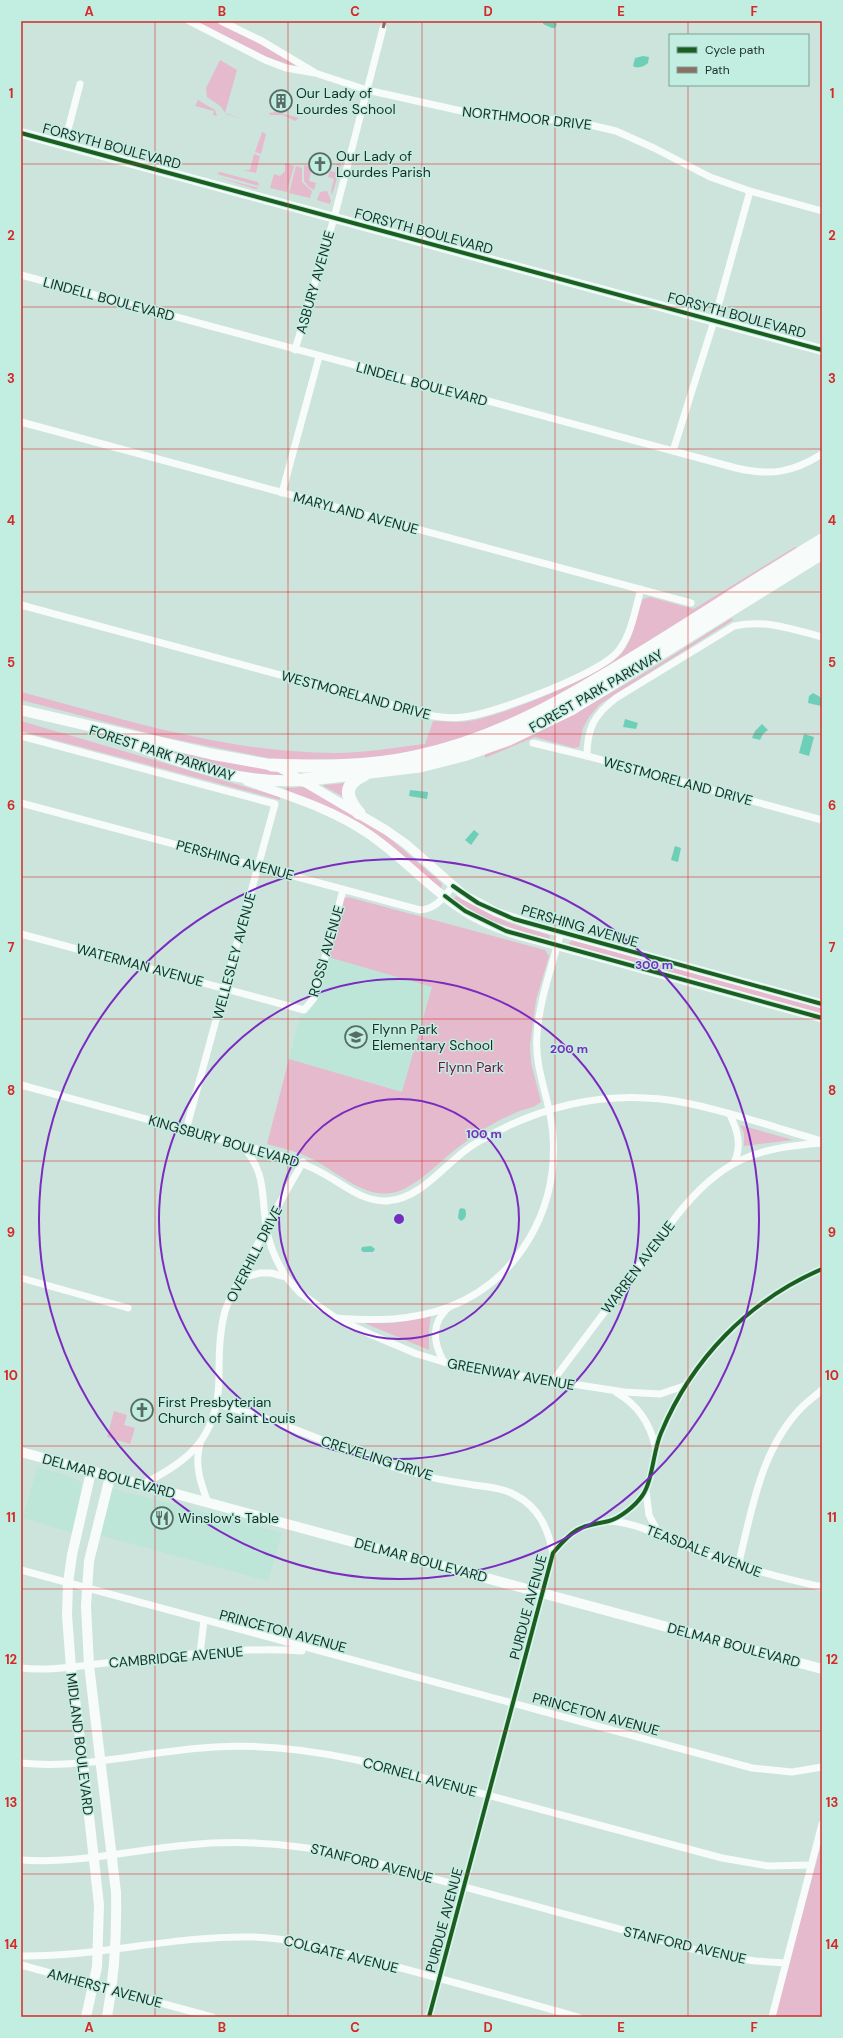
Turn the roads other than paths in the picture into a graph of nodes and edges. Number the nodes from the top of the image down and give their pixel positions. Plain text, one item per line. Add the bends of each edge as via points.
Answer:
1 (189, 21) edge
2 (221, 21) edge
3 (384, 24) edge
4 (315, 73) junction
5 (80, 84) dead end
6 (368, 90) junction
7 (21, 133) edge
8 (64, 145) junction
9 (750, 191) junction
10 (822, 211) edge
11 (334, 218) junction
12 (21, 275) edge
13 (714, 321) junction
14 (296, 350) junction
15 (822, 350) edge
16 (319, 357) junction
17 (21, 422) edge
18 (673, 451) junction
19 (822, 454) edge
20 (282, 493) junction
21 (822, 540) edge
22 (822, 553) edge
23 (641, 589) junction
24 (691, 603) dead end
25 (21, 605) edge
26 (822, 637) edge
27 (21, 710) edge
28 (70, 722) junction
29 (21, 736) edge
30 (533, 744) dead end
31 (586, 756) junction
32 (272, 765) junction
33 (364, 775) junction
34 (235, 777) junction
35 (303, 780) junction
36 (21, 803) edge
37 (359, 813) junction
38 (822, 820) edge
39 (258, 866) junction
40 (453, 886) junction
41 (344, 890) junction
42 (445, 896) junction
43 (561, 932) junction
44 (21, 934) edge
45 (557, 946) junction
46 (225, 988) junction
47 (822, 1004) edge
48 (304, 1010) joint
49 (822, 1018) edge
50 (21, 1085) edge
51 (550, 1110) junction
52 (730, 1115) junction
53 (186, 1130) junction
54 (822, 1142) edge
55 (242, 1145) junction
56 (302, 1162) junction
57 (734, 1163) junction
58 (266, 1226) junction
59 (822, 1269) edge
60 (286, 1277) junction
61 (21, 1278) edge
62 (241, 1278) junction
63 (128, 1308) dead end
64 (448, 1308) junction
65 (336, 1318) junction
66 (444, 1362) junction
67 (552, 1382) junction
68 (684, 1386) junction
69 (822, 1390) edge
70 (613, 1391) junction
71 (217, 1404) junction
72 (201, 1442) junction
73 (655, 1446) junction
74 (21, 1452) edge
75 (91, 1472) junction
76 (110, 1477) junction
77 (141, 1485) junction
78 (646, 1489) junction
79 (208, 1503) junction
80 (609, 1521) junction
81 (660, 1536) junction
82 (553, 1553) junction
83 (738, 1566) junction
84 (21, 1570) edge
85 (68, 1583) junction
86 (822, 1587) edge
87 (86, 1588) junction
88 (544, 1593) junction
89 (204, 1620) junction
90 (200, 1654) junction
91 (331, 1655) junction
92 (89, 1665) junction
93 (21, 1668) edge
94 (71, 1668) junction
95 (822, 1668) edge
96 (514, 1703) junction
97 (102, 1760) junction
98 (83, 1762) junction
99 (21, 1763) edge
100 (822, 1767) edge
101 (489, 1796) junction
102 (822, 1824) edge
103 (113, 1856) junction
104 (94, 1857) junction
105 (21, 1860) edge
106 (811, 1865) junction
107 (464, 1887) junction
108 (116, 1950) junction
109 (98, 1952) junction
110 (21, 1956) edge
111 (785, 1964) junction
112 (21, 1965) edge
113 (439, 1978) junction
114 (94, 1984) junction
115 (112, 1990) junction
116 (86, 2017) edge
117 (107, 2017) edge
118 (212, 2017) edge
119 (429, 2017) edge
120 (578, 2017) edge
121 (772, 2017) edge

1 - 4 street, NORTHMOOR DRIVE via 265,60 286,68
2 - 4 street, NORTHMOOR DRIVE via 262,41
3 - 6 street, ASBURY AVENUE
4 - 6 street, NORTHMOOR DRIVE
5 - 8 street
6 - 9 street, NORTHMOOR DRIVE via 466,112 577,122 616,131 710,177
6 - 11 street, ASBURY AVENUE
7 - 8 main road, FORSYTH BOULEVARD
8 - 11 main road, FORSYTH BOULEVARD
9 - 10 street, NORTHMOOR DRIVE
9 - 13 street
11 - 13 main road, FORSYTH BOULEVARD
11 - 14 street, ASBURY AVENUE
12 - 14 street, LINDELL BOULEVARD
13 - 15 main road, FORSYTH BOULEVARD
13 - 18 street
14 - 16 street, LINDELL BOULEVARD
16 - 18 street, LINDELL BOULEVARD
16 - 20 street
17 - 20 street, MARYLAND AVENUE
18 - 19 street, LINDELL BOULEVARD via 756,473 794,469
20 - 23 street, MARYLAND AVENUE
21 - 32 highway, FOREST PARK PARKWAY via 568,698 497,732 442,750 386,762 325,766
22 - 33 highway, FOREST PARK PARKWAY via 600,691 534,728 488,748 444,761
23 - 24 street, MARYLAND AVENUE
23 - 25 street, WESTMORELAND DRIVE via 628,635 619,650 608,660 560,685 530,697 472,716 457,718 428,715
26 - 31 street via 773,624 746,623 734,626 603,708 589,729
27 - 28 main road, FOREST PARK PARKWAY
28 - 32 main road, FOREST PARK PARKWAY
28 - 34 main road, FOREST PARK PARKWAY
29 - 39 street, WELLESLEY AVENUE via 274,802
30 - 31 street, WESTMORELAND DRIVE
31 - 38 street, WESTMORELAND DRIVE
32 - 35 street, PERSHING AVENUE
33 - 35 highway, FOREST PARK PARKWAY
33 - 37 highway via 353,781 348,790 349,800
34 - 35 main road, FOREST PARK PARKWAY via 264,781
34 - 42 street, PERSHING AVENUE via 313,804 346,820 398,856
35 - 37 street, PERSHING AVENUE
36 - 39 street, PERSHING AVENUE
37 - 40 street, PERSHING AVENUE via 406,844
39 - 41 street, PERSHING AVENUE
39 - 46 street, WELLESLEY AVENUE
40 - 42 street, PERSHING AVENUE
40 - 43 street, PERSHING AVENUE via 496,912
41 - 42 street, PERSHING AVENUE via 420,910 433,908
41 - 48 street, ROSSI AVENUE via 314,998
42 - 45 street, PERSHING AVENUE via 490,925
43 - 45 street
43 - 47 street, PERSHING AVENUE
44 - 46 street, WATERMAN AVENUE
45 - 49 street, PERSHING AVENUE
45 - 51 street via 541,1006 537,1034 536,1061
46 - 48 street, WATERMAN AVENUE
46 - 53 street, WELLESLEY AVENUE
50 - 53 street, KINGSBURY BOULEVARD
51 - 52 street, KINGSBURY BOULEVARD via 606,1098 637,1098 663,1100
51 - 56 street, KINGSBURY BOULEVARD via 525,1117 471,1146 412,1194 395,1200 376,1200 362,1196
51 - 64 street via 553,1136 551,1179 540,1221 519,1256 503,1272 478,1292
52 - 54 street, KINGSBURY BOULEVARD
52 - 57 street via 738,1137 738,1152
53 - 55 street, KINGSBURY BOULEVARD
54 - 57 street, WARREN AVENUE via 767,1150
55 - 56 street, KINGSBURY BOULEVARD
55 - 58 street, GREENWAY AVENUE via 254,1162 263,1184
56 - 58 street, OVERHILL DRIVE
57 - 67 street, WARREN AVENUE via 695,1194
58 - 60 street, GREENWAY AVENUE via 276,1260
58 - 62 street, OVERHILL DRIVE
59 - 68 street, PURDUE AVENUE via 792,1283 745,1316 723,1336
60 - 62 street via 260,1273
60 - 65 street, GREENWAY AVENUE via 300,1293
61 - 63 street
62 - 71 street, OVERHILL DRIVE via 231,1297 222,1326
64 - 65 street via 406,1318
64 - 66 street via 438,1319 435,1332 436,1346
65 - 66 street, GREENWAY AVENUE via 372,1335
66 - 67 street, GREENWAY AVENUE
67 - 70 street, GREENWAY AVENUE
68 - 70 street, GREENWAY AVENUE via 660,1394
68 - 73 street, PURDUE AVENUE
69 - 83 street via 801,1408 771,1450 758,1484
70 - 73 street, GREENWAY AVENUE via 641,1412
71 - 72 street, OVERHILL DRIVE via 213,1420
71 - 82 street, CREVELING DRIVE via 273,1420 343,1450 408,1471 504,1490 516,1495 539,1514 550,1537
72 - 77 street, OVERHILL DRIVE via 180,1462
72 - 79 street, OVERHILL DRIVE via 198,1451 198,1471
73 - 78 street, PURDUE AVENUE
74 - 75 main road, DELMAR BOULEVARD
75 - 76 main road, DELMAR BOULEVARD
75 - 85 main road, MIDLAND BOULEVARD
76 - 77 main road, DELMAR BOULEVARD
76 - 87 main road, MIDLAND BOULEVARD via 94,1537
77 - 79 main road, DELMAR BOULEVARD
78 - 80 street, PURDUE AVENUE via 633,1506
78 - 81 street, PURDUE AVENUE via 649,1515
79 - 88 main road, DELMAR BOULEVARD
80 - 81 street, TEASDALE AVENUE via 628,1523
80 - 82 street, PURDUE AVENUE via 592,1524 576,1531
81 - 83 street, TEASDALE AVENUE
82 - 88 street, PURDUE AVENUE
83 - 86 street, TEASDALE AVENUE
84 - 85 street, PRINCETON AVENUE
85 - 87 street, PRINCETON AVENUE
85 - 94 main road, MIDLAND BOULEVARD via 67,1621
87 - 89 street, PRINCETON AVENUE
87 - 92 main road, MIDLAND BOULEVARD
88 - 95 main road, DELMAR BOULEVARD
88 - 96 street, PURDUE AVENUE
89 - 90 street
89 - 91 street, PRINCETON AVENUE
90 - 91 street, CAMBRIDGE AVENUE via 270,1649
90 - 92 street, CAMBRIDGE AVENUE
91 - 96 street, PRINCETON AVENUE
92 - 94 street, CAMBRIDGE AVENUE
92 - 97 main road, MIDLAND BOULEVARD
93 - 94 street, CAMBRIDGE AVENUE
94 - 98 main road, MIDLAND BOULEVARD
96 - 100 street, PRINCETON AVENUE via 752,1768 792,1772
96 - 101 street, PURDUE AVENUE
97 - 98 street, CORNELL AVENUE
97 - 101 street, CORNELL AVENUE via 215,1746 296,1749 357,1760
97 - 103 main road, MIDLAND BOULEVARD
98 - 99 street, CORNELL AVENUE
98 - 104 main road, MIDLAND BOULEVARD
101 - 106 street, CORNELL AVENUE via 722,1858 768,1866
101 - 107 street, PURDUE AVENUE
102 - 106 street
103 - 104 street, STANFORD AVENUE
103 - 107 street, STANFORD AVENUE via 213,1843 284,1844 351,1856
103 - 108 main road, MIDLAND BOULEVARD
104 - 105 street, STANFORD AVENUE
104 - 109 main road, MIDLAND BOULEVARD via 99,1905
106 - 111 street
107 - 111 street, STANFORD AVENUE via 711,1954 755,1962
107 - 113 street, PURDUE AVENUE
108 - 109 street, COLGATE AVENUE
108 - 113 street, COLGATE AVENUE via 202,1939 274,1938 312,1945
108 - 115 main road, MIDLAND BOULEVARD
109 - 110 street, AMHERST AVENUE
109 - 114 main road, MIDLAND BOULEVARD
111 - 121 street
112 - 114 street, AMHERST AVENUE
113 - 119 street, PURDUE AVENUE
113 - 120 street, COLGATE AVENUE
114 - 115 street, AMHERST AVENUE
114 - 116 main road, MIDLAND BOULEVARD
115 - 117 main road, MIDLAND BOULEVARD
115 - 118 street, AMHERST AVENUE

